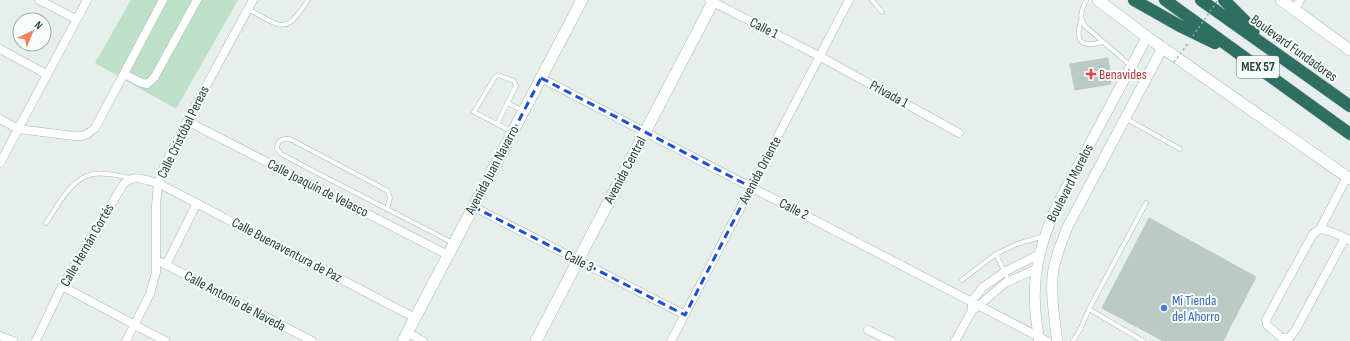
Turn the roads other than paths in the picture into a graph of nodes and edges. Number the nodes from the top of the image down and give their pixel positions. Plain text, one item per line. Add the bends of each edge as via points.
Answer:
1 (39, 0) edge
2 (87, 0) edge
3 (163, 0) edge
4 (197, 0) edge
5 (253, 0) edge
6 (308, 0) edge
7 (582, 0) edge
8 (849, 0) edge
9 (872, 0) edge
10 (1086, 0) edge
11 (1098, 0) edge
12 (1134, 0) edge
13 (1165, 0) edge
14 (1201, 0) edge
15 (1224, 0) edge
16 (1281, 0) edge
17 (1300, 0) edge
18 (712, 1) edge
19 (248, 9) junction
20 (1294, 10) junction
21 (882, 12) dead end
22 (76, 20) junction
23 (1081, 21) junction
24 (1147, 37) junction
25 (1102, 42) junction
26 (1163, 47) junction
27 (0, 49) edge
28 (1350, 50) edge
29 (1280, 55) junction
30 (819, 56) junction
31 (1242, 56) junction
32 (1131, 67) junction
33 (46, 74) junction
34 (124, 74) junction
35 (541, 78) junction
36 (508, 103) junction
37 (1350, 106) edge
38 (524, 111) junction
39 (1125, 118) junction
40 (0, 119) edge
41 (1330, 120) junction
42 (187, 121) junction
43 (498, 124) junction
44 (18, 128) junction
45 (512, 132) junction
46 (645, 133) junction
47 (959, 133) dead end
48 (1350, 134) edge
49 (1350, 139) edge
50 (1180, 149) dead end
51 (0, 163) edge
52 (131, 178) junction
53 (1348, 178) edge
54 (158, 183) junction
55 (751, 187) junction
56 (197, 203) junction
57 (1146, 203) dead end
58 (474, 207) junction
59 (387, 209) junction
60 (46, 223) dead end
61 (1320, 229) junction
62 (1045, 235) junction
63 (1347, 239) edge
64 (454, 244) junction
65 (996, 254) junction
66 (448, 255) junction
67 (1038, 256) junction
68 (157, 260) junction
69 (578, 260) junction
70 (166, 265) junction
71 (1036, 269) junction
72 (1004, 272) junction
73 (962, 280) dead end
74 (1009, 281) junction
75 (62, 286) junction
76 (972, 301) junction
77 (980, 306) junction
78 (1089, 309) junction
79 (972, 311) junction
80 (685, 315) junction
81 (415, 318) junction
82 (134, 324) junction
83 (868, 330) dead end
84 (1, 336) edge
85 (406, 337) edge
86 (1039, 339) edge
87 (13, 341) edge
88 (36, 341) edge
89 (126, 341) edge
90 (165, 341) edge
91 (312, 341) edge
92 (423, 341) edge
93 (536, 341) edge
94 (671, 341) edge
95 (891, 341) edge
96 (955, 341) edge
97 (1057, 341) edge
98 (1073, 341) edge
99 (1143, 341) edge

1 - 22 street
2 - 22 street
3 - 34 street
4 - 34 street via 154,78 147,84
5 - 19 street, Calle Cristóbal Pereas
6 - 19 lane via 292,22 284,26
7 - 35 main road, Avenida Juan Navarro
8 - 30 street, Avenida Oriente
9 - 21 lane
10 - 23 lane via 1080,16
11 - 24 main road
12 - 31 highway
13 - 31 highway, MEX 57
14 - 29 highway, Boulevard Fundadores / MEX 57
15 - 29 highway
16 - 20 main road
17 - 20 street
18 - 30 street, Calle 1
18 - 46 main road, Avenida Central
19 - 42 street, Calle Cristóbal Pereas
20 - 28 main road
22 - 33 street
23 - 25 lane
23 - 25 lane via 1078,36 1082,42 1087,45
24 - 26 main road
24 - 32 street, Boulevard Morelos
25 - 32 lane
26 - 39 street, Boulevard Morelos
26 - 53 main road
27 - 33 street
29 - 37 highway, Boulevard Fundadores / MEX 57
30 - 47 street, Privada 1
30 - 55 street, Avenida Oriente
31 - 41 highway, MEX 57
32 - 62 street, Boulevard Morelos via 1057,205
33 - 44 street
34 - 44 street via 95,128 88,134 82,137
35 - 38 main road, Avenida Juan Navarro
35 - 46 street, Calle 2
36 - 38 lane
36 - 43 lane
36 - 43 lane via 516,84 500,75 497,76 474,112
38 - 45 main road, Avenida Juan Navarro
39 - 50 lane
39 - 97 street, Boulevard Morelos via 1068,226 1059,249 1053,273 1052,295
40 - 44 street
41 - 48 highway, MEX 57
41 - 49 highway
42 - 54 street, Calle Cristóbal Pereas
42 - 66 street, Calle Joaquín de Velasco
43 - 45 lane
44 - 51 street
45 - 58 main road, Avenida Juan Navarro
46 - 55 street, Calle 2
46 - 69 main road, Avenida Central
52 - 54 street
52 - 60 lane via 93,174 80,180 69,189
52 - 75 street, Calle Hernán Cortés via 123,185
53 - 61 street
54 - 56 street, Calle Buenaventura de Paz
54 - 68 street, Calle Cristóbal Pereas
55 - 76 street, Calle 2
55 - 80 street, Avenida Oriente
56 - 70 street
56 - 81 street, Calle Buenaventura de Paz
57 - 78 lane
58 - 64 main road, Avenida Juan Navarro
58 - 69 street, Calle 3
59 - 59 lane via 281,154 277,149 280,141 290,139 388,191 390,198
59 - 64 lane
61 - 63 street
61 - 63 street via 1313,234 1266,320 1267,325 1282,338 1289,338 1295,331
62 - 65 lane
62 - 67 street, Boulevard Morelos
64 - 66 main road, Avenida Juan Navarro
65 - 72 lane
65 - 73 lane
66 - 81 main road, Avenida Juan Navarro
67 - 71 street, Boulevard Morelos
67 - 72 street
68 - 70 street, Calle Antonio de Naveda
68 - 82 street, Calle Cristóbal Pereas via 150,294
69 - 80 street, Calle 3
69 - 93 main road, Avenida Central
70 - 91 street, Calle Antonio de Naveda
71 - 74 street
71 - 86 street, Boulevard Morelos via 1035,305
72 - 74 lane
72 - 76 street via 984,287
74 - 77 street
75 - 82 street
75 - 88 street, Calle Hernán Cortés
76 - 77 street, Calle 2
76 - 79 street
77 - 79 street
77 - 86 street, Calle 2
78 - 98 lane
78 - 99 lane
79 - 96 street
80 - 94 street, Avenida Oriente
81 - 85 main road, Avenida Juan Navarro
82 - 89 street, Calle Cristóbal Pereas
82 - 90 street
83 - 95 street
84 - 87 street
85 - 92 street

